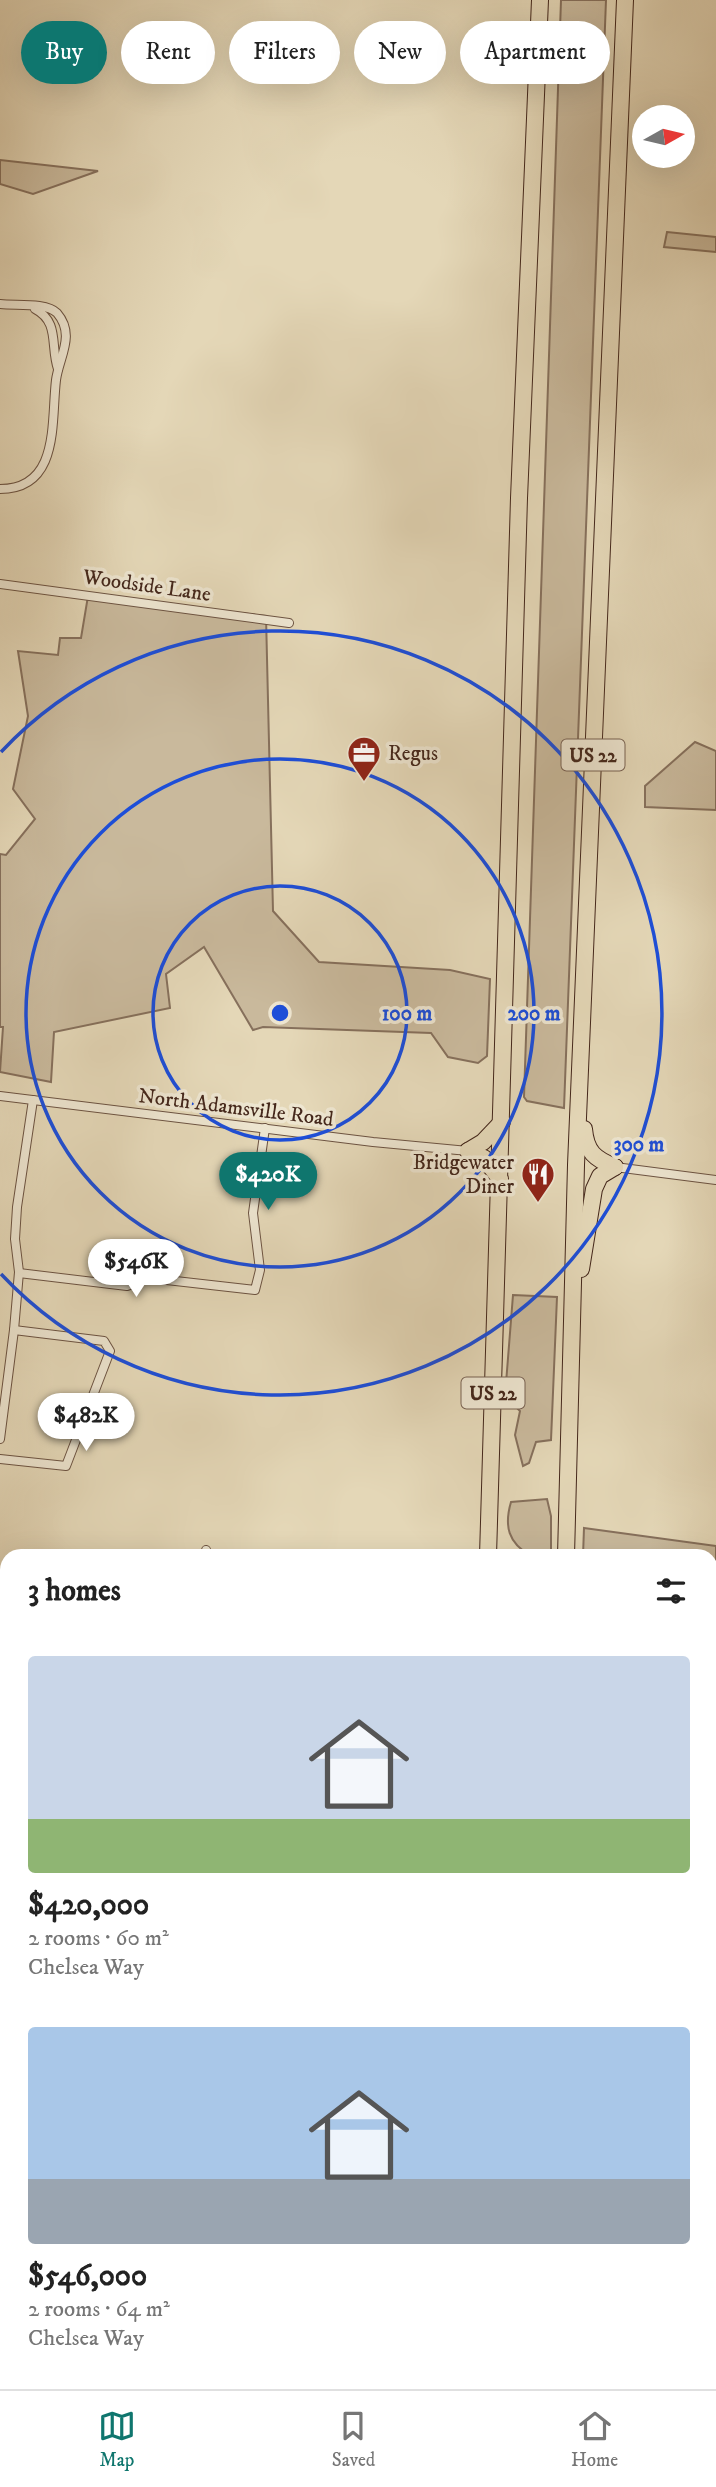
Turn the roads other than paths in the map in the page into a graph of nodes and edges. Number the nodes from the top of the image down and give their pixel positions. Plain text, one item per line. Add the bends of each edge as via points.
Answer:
1 (540, 0) edge
2 (625, 0) edge
3 (0, 304) edge
4 (32, 307) junction
5 (58, 369) junction
6 (0, 489) edge
7 (0, 584) edge
8 (289, 623) dead end
9 (580, 1081) junction
10 (0, 1096) edge
11 (33, 1100) junction
12 (502, 1122) junction
13 (265, 1128) junction
14 (468, 1150) junction
15 (615, 1167) junction
16 (500, 1179) junction
17 (716, 1180) edge
18 (19, 1273) junction
19 (571, 1314) junction
20 (14, 1330) junction
21 (0, 1439) edge
22 (0, 1459) edge
23 (488, 1549) edge
24 (566, 1549) edge

1 - 12 highway, US 22
2 - 9 highway, US 22
3 - 4 street
4 - 5 street via 50,320
4 - 5 street via 47,307 57,313 65,327
5 - 6 street via 46,460 18,489
7 - 8 street, Woodside Lane
9 - 15 highway via 586,1144 598,1160
9 - 19 highway, US 22
10 - 11 street, North Adamsville Road
11 - 13 street, North Adamsville Road
11 - 18 street via 17,1207
12 - 14 highway
12 - 16 highway, US 22
13 - 14 street, North Adamsville Road
13 - 18 street via 253,1213 260,1270 255,1290 149,1278 127,1286
14 - 16 highway via 484,1158
15 - 17 street
15 - 19 highway via 600,1176 594,1189
16 - 23 highway, US 22
18 - 20 street
19 - 24 highway, US 22
20 - 21 street
20 - 22 street via 104,1341 110,1351 66,1466

